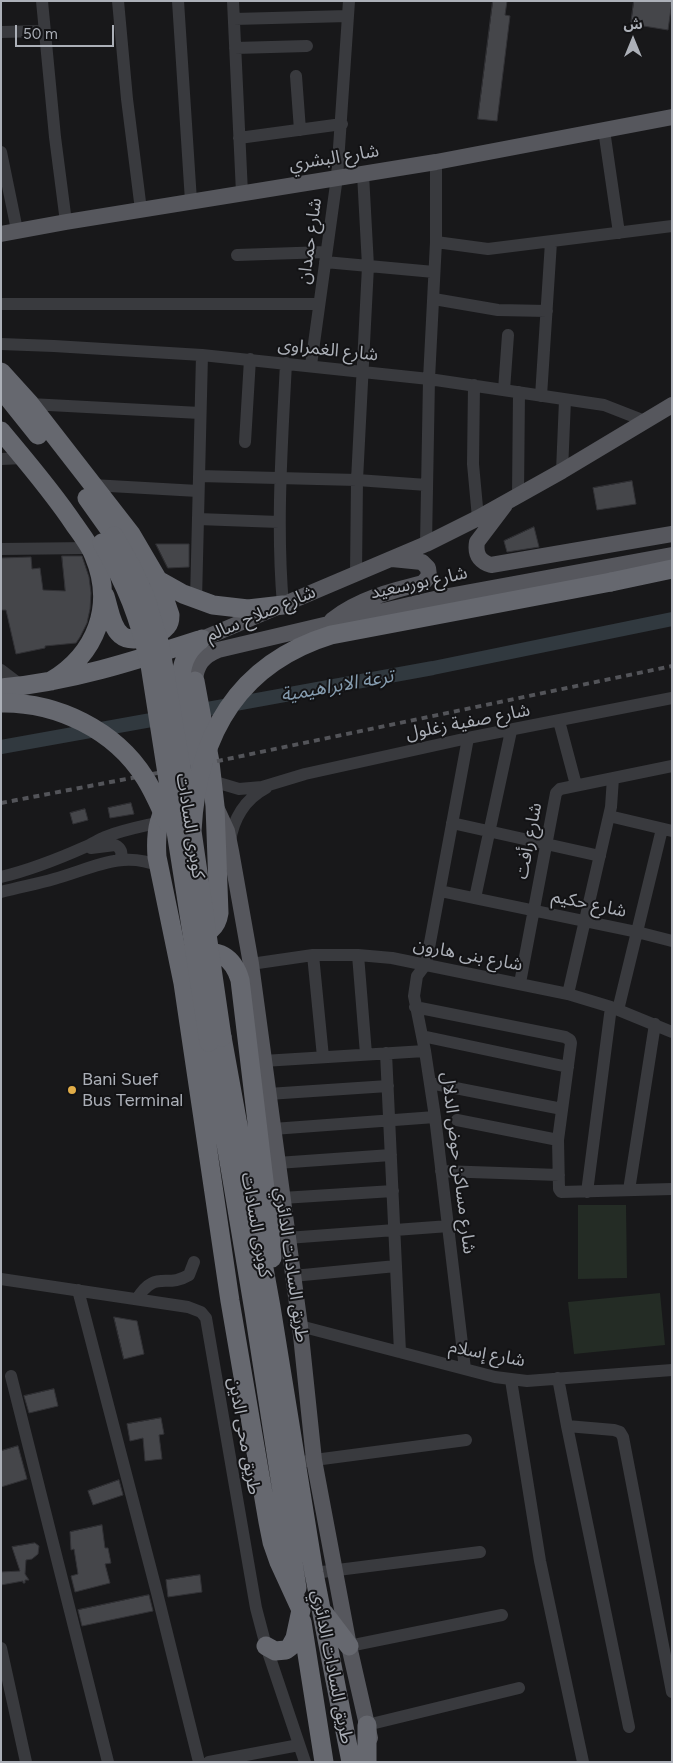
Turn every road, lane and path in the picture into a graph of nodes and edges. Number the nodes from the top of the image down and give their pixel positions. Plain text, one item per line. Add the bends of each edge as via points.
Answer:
1 (42, 1) edge
2 (118, 1) edge
3 (178, 1) edge
4 (233, 1) edge
5 (349, 1) edge
6 (348, 16) junction
7 (234, 19) junction
8 (44, 31) junction
9 (1, 32) edge
10 (307, 46) dead end
11 (235, 48) junction
12 (296, 76) dead end
13 (672, 117) edge
14 (342, 124) junction
15 (300, 130) junction
16 (604, 130) junction
17 (239, 138) junction
18 (1, 152) edge
19 (436, 162) junction
20 (363, 174) junction
21 (337, 177) junction
22 (242, 193) junction
23 (191, 201) junction
24 (141, 210) junction
25 (66, 222) junction
26 (672, 226) edge
27 (17, 230) junction
28 (619, 233) junction
29 (1, 234) edge
30 (436, 242) junction
31 (550, 242) junction
32 (237, 256) dead end
33 (326, 257) junction
34 (368, 266) junction
35 (434, 272) junction
36 (434, 299) junction
37 (1, 304) edge
38 (319, 304) junction
39 (547, 311) junction
40 (508, 335) dead end
41 (1, 344) edge
42 (202, 355) junction
43 (250, 358) junction
44 (286, 363) junction
45 (311, 365) junction
46 (362, 371) junction
47 (1, 372) edge
48 (429, 379) junction
49 (474, 385) junction
50 (1, 389) edge
51 (504, 390) junction
52 (519, 392) junction
53 (541, 396) junction
54 (565, 400) junction
55 (30, 404) junction
56 (672, 404) edge
57 (1, 409) edge
58 (200, 414) junction
59 (645, 421) junction
60 (1, 430) edge
61 (245, 442) dead end
62 (24, 458) junction
63 (1, 459) edge
64 (562, 472) junction
65 (199, 476) junction
66 (280, 478) junction
67 (357, 480) junction
68 (92, 485) junction
69 (427, 485) junction
70 (198, 491) junction
71 (512, 499) junction
72 (478, 518) junction
73 (198, 519) junction
74 (279, 522) junction
75 (672, 534) edge
76 (102, 542) junction
77 (426, 544) junction
78 (1, 549) edge
79 (672, 555) edge
80 (391, 559) junction
81 (672, 569) edge
82 (356, 574) junction
83 (158, 580) junction
84 (103, 588) junction
85 (196, 600) junction
86 (283, 605) junction
87 (326, 625) junction
88 (202, 639) junction
89 (1, 670) edge
90 (51, 681) junction
91 (189, 683) junction
92 (22, 686) junction
93 (1, 688) edge
94 (672, 698) edge
95 (1, 703) edge
96 (559, 721) junction
97 (511, 731) junction
98 (197, 735) junction
99 (468, 738) junction
100 (672, 766) edge
101 (614, 778) junction
102 (212, 781) junction
103 (272, 784) junction
104 (576, 785) junction
105 (215, 806) junction
106 (609, 816) junction
107 (158, 823) junction
108 (452, 823) junction
109 (667, 830) edge
110 (192, 831) junction
111 (490, 831) junction
112 (230, 843) junction
113 (547, 844) junction
114 (177, 846) junction
115 (82, 849) junction
116 (600, 856) junction
117 (120, 859) junction
118 (159, 866) junction
119 (1, 877) edge
120 (440, 891) junction
121 (1, 892) edge
122 (475, 898) junction
123 (533, 910) junction
124 (171, 921) junction
125 (585, 921) junction
126 (637, 932) junction
127 (672, 941) edge
128 (313, 955) junction
129 (358, 955) junction
130 (251, 964) junction
131 (426, 964) junction
132 (240, 980) junction
133 (183, 984) junction
134 (520, 984) junction
135 (568, 994) junction
136 (415, 1007) junction
137 (614, 1008) junction
138 (655, 1024) junction
139 (672, 1032) edge
140 (422, 1036) junction
141 (215, 1039) junction
142 (425, 1051) junction
143 (386, 1053) junction
144 (366, 1054) junction
145 (323, 1057) junction
146 (263, 1061) junction
147 (568, 1067) junction
148 (430, 1083) junction
149 (388, 1086) junction
150 (268, 1094) junction
151 (562, 1109) junction
152 (435, 1117) junction
153 (390, 1120) junction
154 (457, 1120) dead end
155 (273, 1128) junction
156 (558, 1140) junction
157 (391, 1155) junction
158 (277, 1163) junction
159 (442, 1171) junction
160 (559, 1175) junction
161 (672, 1176) edge
162 (671, 1189) edge
163 (630, 1190) junction
164 (393, 1191) junction
165 (587, 1192) junction
166 (282, 1198) junction
167 (449, 1226) junction
168 (395, 1230) junction
169 (287, 1238) junction
170 (194, 1262) dead end
171 (396, 1266) junction
172 (293, 1276) junction
173 (1, 1279) edge
174 (78, 1290) junction
175 (138, 1299) junction
176 (262, 1309) junction
177 (300, 1326) junction
178 (400, 1352) junction
179 (465, 1369) junction
180 (671, 1373) edge
181 (11, 1376) dead end
182 (558, 1378) junction
183 (511, 1380) junction
184 (567, 1426) junction
185 (466, 1440) dead end
186 (306, 1462) junction
187 (480, 1552) dead end
188 (334, 1571) junction
189 (314, 1574) junction
190 (300, 1610) junction
191 (322, 1610) junction
192 (502, 1615) dead end
193 (266, 1646) junction
194 (349, 1646) junction
195 (1, 1648) edge
196 (519, 1688) dead end
197 (672, 1692) edge
198 (367, 1725) junction
199 (629, 1727) dead end
200 (299, 1745) junction
201 (26, 1762) edge
202 (108, 1762) edge
203 (199, 1762) edge
204 (209, 1762) edge
205 (305, 1762) edge
206 (324, 1762) edge
207 (351, 1762) edge
208 (367, 1762) edge
209 (376, 1762) edge
210 (583, 1762) edge

1 - 8 street
2 - 24 street
3 - 23 street
4 - 7 street
5 - 6 street, شارع حمدان
6 - 7 street
6 - 14 street, شارع حمدان
7 - 11 street
8 - 9 street
8 - 25 street
10 - 11 street
11 - 17 street
12 - 15 street
13 - 16 main road, شارع البشري
14 - 15 street
14 - 21 street, شارع حمدان
15 - 17 street
16 - 19 main road, شارع البشري
16 - 28 street
17 - 22 street
18 - 27 street
19 - 20 main road, شارع البشري
19 - 30 street
20 - 21 main road, شارع البشري
20 - 34 street
21 - 22 main road, شارع البشري
21 - 33 street, شارع حمدان
22 - 23 main road, شارع البشري
23 - 24 main road, شارع البشري
24 - 25 main road, شارع البشري
25 - 27 main road, شارع البشري
26 - 28 street
27 - 29 main road, شارع البشري
28 - 31 street
30 - 31 street via 488,249
30 - 35 street
31 - 39 street
32 - 33 street
33 - 34 street
33 - 38 street, شارع حمدان
34 - 35 street
34 - 46 street
35 - 36 street
36 - 39 street via 498,310
36 - 48 street
37 - 38 street
38 - 45 street, شارع حمدان
39 - 53 street
40 - 51 street
41 - 42 street, شارع الغمراوى
42 - 43 street, شارع الغمراوى
42 - 58 street
43 - 44 street, شارع الغمراوى
43 - 61 street
44 - 45 street, شارع الغمراوى
44 - 66 street
45 - 46 street, شارع الغمراوى
46 - 48 street, شارع الغمراوى
46 - 67 street
47 - 55 highway
48 - 49 street, شارع الغمراوى
48 - 69 street
49 - 51 street, شارع الغمراوى
49 - 72 street via 473,464
50 - 76 highway, كوبرى السادات via 84,494
51 - 52 street, شارع الغمراوى
52 - 53 street, شارع الغمراوى
52 - 71 street
53 - 54 street, شارع الغمراوى
54 - 59 street, شارع الغمراوى via 604,405
54 - 64 street
55 - 58 street
55 - 68 highway
56 - 59 main road, شارع صلاح سالم
57 - 76 highway, كوبرى السادات
58 - 65 street
59 - 64 main road, شارع صلاح سالم
60 - 62 highway
62 - 63 street
62 - 76 highway via 64,509
64 - 71 main road, شارع صلاح سالم
65 - 66 street
65 - 70 street
66 - 67 street
66 - 74 street
67 - 69 street
67 - 82 street
68 - 70 street
68 - 83 highway via 131,534
69 - 77 street
70 - 73 street
71 - 72 main road, شارع صلاح سالم
71 - 75 main road, شارع صلاح سالم via 477,542 478,556 491,565
72 - 77 main road, شارع صلاح سالم
73 - 74 street
73 - 85 street
74 - 86 street
76 - 78 street
76 - 84 highway via 99,571
76 - 110 highway, كوبرى السادات, bridge via 139,581 156,629
76 - 114 highway, كوبرى السادات, bridge via 130,596 143,635
77 - 80 main road, شارع صلاح سالم
79 - 87 main road, شارع بورسعيد via 443,597
80 - 82 main road, شارع صلاح سالم
80 - 87 main road via 422,562 428,568 429,576 423,583 365,600
81 - 110 highway, bridge via 331,635 287,653 245,686 221,718 198,780
82 - 86 main road, شارع صلاح سالم
83 - 84 highway via 170,621 162,630 138,640 126,638 116,630
83 - 85 highway
84 - 90 highway via 101,616 90,643 75,664
85 - 86 highway via 230,608
86 - 88 main road, شارع صلاح سالم
87 - 91 main road, شارع بورسعيد via 210,653
88 - 90 highway, شارع صلاح سالم
88 - 91 highway via 189,651 182,667
89 - 92 street
90 - 92 highway, شارع صلاح سالم
91 - 98 highway
92 - 93 highway, شارع صلاح سالم
94 - 96 street, شارع صفية زغلول
95 - 114 highway, كوبرى السادات, bridge via 55,710 112,741 145,777
96 - 97 street, شارع صفية زغلول
96 - 104 street
97 - 99 street, شارع صفية زغلول
97 - 111 street
98 - 102 highway
98 - 107 highway via 186,776 165,806
99 - 103 street, شارع صفية زغلول
99 - 108 street, شارع مساكن حوض الدلال
100 - 101 street, شارع رأفت
101 - 104 street, شارع رأفت
101 - 106 street
102 - 103 street, شارع صفية زغلول via 239,789
102 - 105 highway
103 - 112 street, شارع صفية زغلول via 254,796 240,812 234,822
104 - 113 street, شارع رأفت via 556,793
105 - 107 street
105 - 112 main road, طريق السادات الدائري
105 - 124 highway via 218,922 204,933 192,935 179,930
106 - 109 street
106 - 116 street
107 - 115 street via 124,830
107 - 118 highway
108 - 111 street
108 - 120 street, شارع مساكن حوض الدلال
109 - 126 street
110 - 141 highway, كوبرى السادات, bridge
111 - 113 street
111 - 122 street
112 - 130 main road, طريق السادات الدائري
113 - 116 street
113 - 123 street, شارع رأفت
114 - 141 highway, كوبرى السادات, bridge
115 - 117 street via 115,845 122,852
115 - 119 street
116 - 125 street
117 - 118 street via 140,860
117 - 121 street
118 - 124 highway
120 - 122 street, شارع حكيم
120 - 131 street, شارع مساكن حوض الدلال
122 - 123 street, شارع حكيم
123 - 125 street, شارع حكيم
123 - 134 street, شارع رأفت
124 - 133 highway
125 - 126 street, شارع حكيم
125 - 135 street
126 - 127 street, شارع حكيم
126 - 137 street
128 - 129 street, شارع بنى هارون
128 - 130 street, شارع بنى هارون
128 - 145 street
129 - 131 street, شارع بنى هارون
129 - 144 street
130 - 146 main road, طريق السادات الدائري
131 - 134 street, شارع بنى هارون
131 - 136 street, شارع مساكن حوض الدلال via 417,976
132 - 133 highway via 227,958 209,953 192,961 186,968
132 - 146 highway
132 - 176 highway via 270,1231
133 - 190 highway via 230,1301 268,1522 278,1562
134 - 135 street, شارع بنى هارون
135 - 137 street, شارع بنى هارون
136 - 140 street, شارع مساكن حوض الدلال
136 - 147 street via 568,1038 571,1043
137 - 138 street, شارع بنى هارون
137 - 165 street
138 - 139 street, شارع بنى هارون
138 - 163 street
140 - 142 street, شارع مساكن حوض الدلال
140 - 147 street
141 - 176 highway, كوبرى السادات
142 - 143 street
142 - 148 street, شارع مساكن حوض الدلال
143 - 144 street
143 - 149 street
144 - 145 street
145 - 146 street
146 - 150 main road, طريق السادات الدائري
147 - 151 street
148 - 151 street
148 - 152 street, شارع مساكن حوض الدلال
149 - 150 street
149 - 153 street
150 - 155 main road, طريق السادات الدائري
151 - 156 street
152 - 153 street
152 - 159 street, شارع مساكن حوض الدلال
153 - 155 street
153 - 157 street
154 - 156 street
155 - 158 main road, طريق السادات الدائري
156 - 160 street
157 - 158 street
157 - 164 street
158 - 166 main road, طريق السادات الدائري
159 - 160 street
159 - 167 street, شارع مساكن حوض الدلال
160 - 165 street via 561,1192
161 - 162 street
162 - 163 street
163 - 165 street
164 - 166 street
164 - 168 street
166 - 169 main road, طريق السادات الدائري
167 - 168 street
167 - 179 street, شارع مساكن حوض الدلال
168 - 169 street
168 - 171 street
169 - 172 main road, طريق السادات الدائري
170 - 175 street via 189,1275 177,1281 153,1282
171 - 172 street
171 - 178 street
172 - 177 main road, طريق السادات الدائري
173 - 174 street, طريق محى الدين
174 - 175 street, طريق محى الدين
174 - 203 street
175 - 193 street, طريق محى الدين via 195,1308 206,1318 256,1608
176 - 186 highway, طريق السادات الدائري
176 - 190 highway, طريق السادات الدائري
177 - 178 street, شارع إسلام
177 - 186 main road, طريق السادات الدائري
178 - 179 street, شارع إسلام
179 - 183 street, شارع إسلام
180 - 182 street, شارع إسلام
181 - 202 street
182 - 183 street, شارع إسلام
182 - 184 street
183 - 210 street via 540,1561
184 - 197 street via 614,1430 623,1437
184 - 199 street
185 - 186 street
186 - 188 main road, طريق السادات الدائري
186 - 189 highway, طريق السادات الدائري
187 - 188 street
188 - 189 street
188 - 194 main road, طريق السادات الدائري
189 - 191 highway, طريق السادات الدائري
190 - 193 highway via 290,1647 275,1652
190 - 206 highway, طريق السادات الدائري
191 - 194 highway
191 - 207 highway, طريق السادات الدائري
192 - 194 street
193 - 200 street, طريق محى الدين
194 - 198 main road, طريق السادات الدائري
195 - 201 street
196 - 198 street
198 - 208 highway
198 - 209 main road, طريق السادات الدائري
200 - 204 street
200 - 205 street, طريق محى الدين

